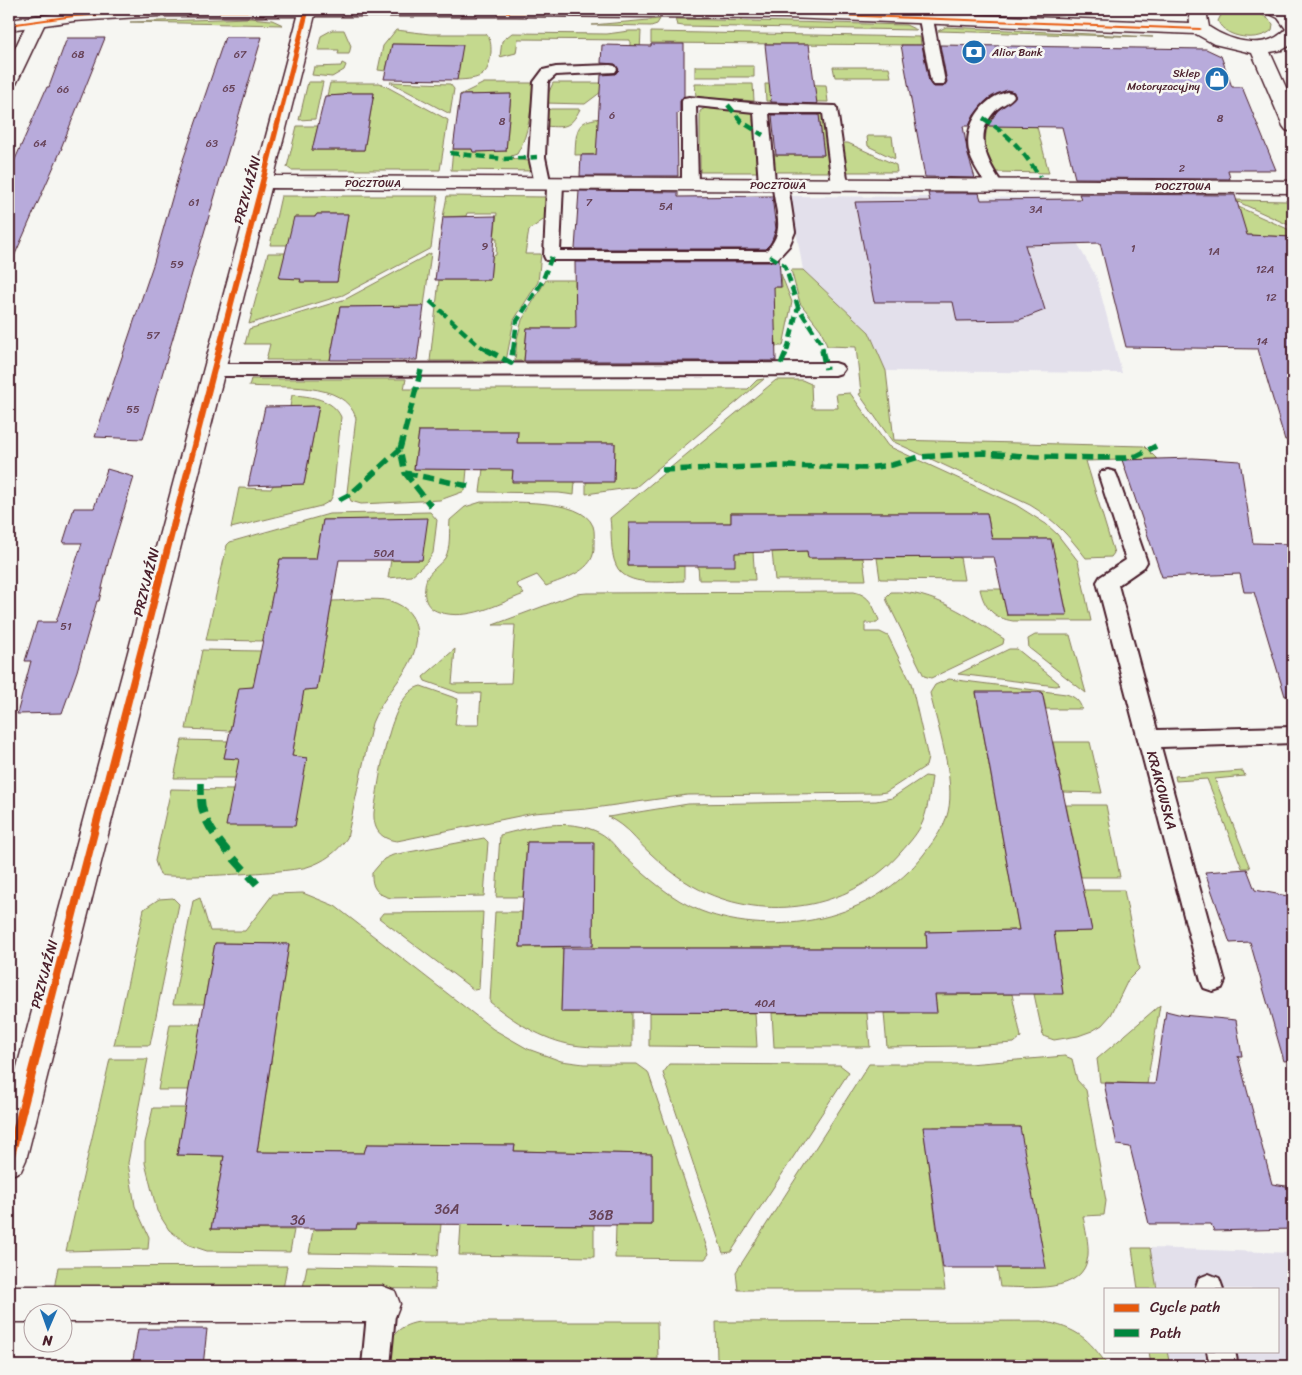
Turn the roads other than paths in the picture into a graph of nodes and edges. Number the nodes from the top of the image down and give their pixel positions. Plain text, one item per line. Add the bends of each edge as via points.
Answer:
1 (121, 9) edge
2 (1203, 9) edge
3 (1274, 9) edge
4 (515, 10) edge
5 (307, 11) junction
6 (76, 12) edge
7 (96, 14) junction
8 (926, 19) junction
9 (37, 21) junction
10 (9, 25) edge
11 (1293, 26) edge
12 (1200, 29) junction
13 (1293, 33) edge
14 (1258, 47) junction
15 (610, 68) dead end
16 (9, 80) edge
17 (938, 82) dead end
18 (1007, 96) dead end
19 (761, 108) junction
20 (1293, 126) edge
21 (262, 182) junction
22 (549, 184) junction
23 (690, 184) junction
24 (773, 184) junction
25 (840, 185) junction
26 (995, 185) junction
27 (1293, 187) edge
28 (836, 369) dead end
29 (214, 370) junction
30 (1108, 476) dead end
31 (1293, 735) edge
32 (1148, 739) junction
33 (1212, 981) dead end
34 (9, 1160) edge
35 (9, 1304) edge
36 (382, 1304) joint
37 (1221, 1352) edge
38 (376, 1366) edge
39 (1224, 1366) edge

1 - 7 street
2 - 12 street via 1198,14
3 - 11 street via 1284,14
4 - 5 street
4 - 8 street via 786,13
5 - 7 street
5 - 21 street, PRZYJAŹNI
6 - 7 street
6 - 9 street
8 - 12 street
8 - 17 lane
9 - 10 street
9 - 16 street
12 - 14 street via 1222,42
13 - 14 street via 1281,44
14 - 20 street
15 - 22 lane via 556,71 548,73 541,82 537,157
18 - 26 lane via 986,112 975,132 979,160
19 - 23 lane via 689,101
19 - 24 lane
19 - 25 lane via 830,109
21 - 22 street, POCZTOWA
21 - 29 street, PRZYJAŹNI
22 - 23 street, POCZTOWA
22 - 24 lane via 552,256 770,256 787,232
23 - 24 street, POCZTOWA
24 - 25 street, POCZTOWA
25 - 26 street, POCZTOWA
26 - 27 street, POCZTOWA
28 - 29 lane
29 - 34 street, PRZYJAŹNI
30 - 32 lane via 1137,562 1107,582
31 - 32 lane, KRAKOWSKA
32 - 33 lane, KRAKOWSKA
35 - 36 street
36 - 38 lane
37 - 39 lane

